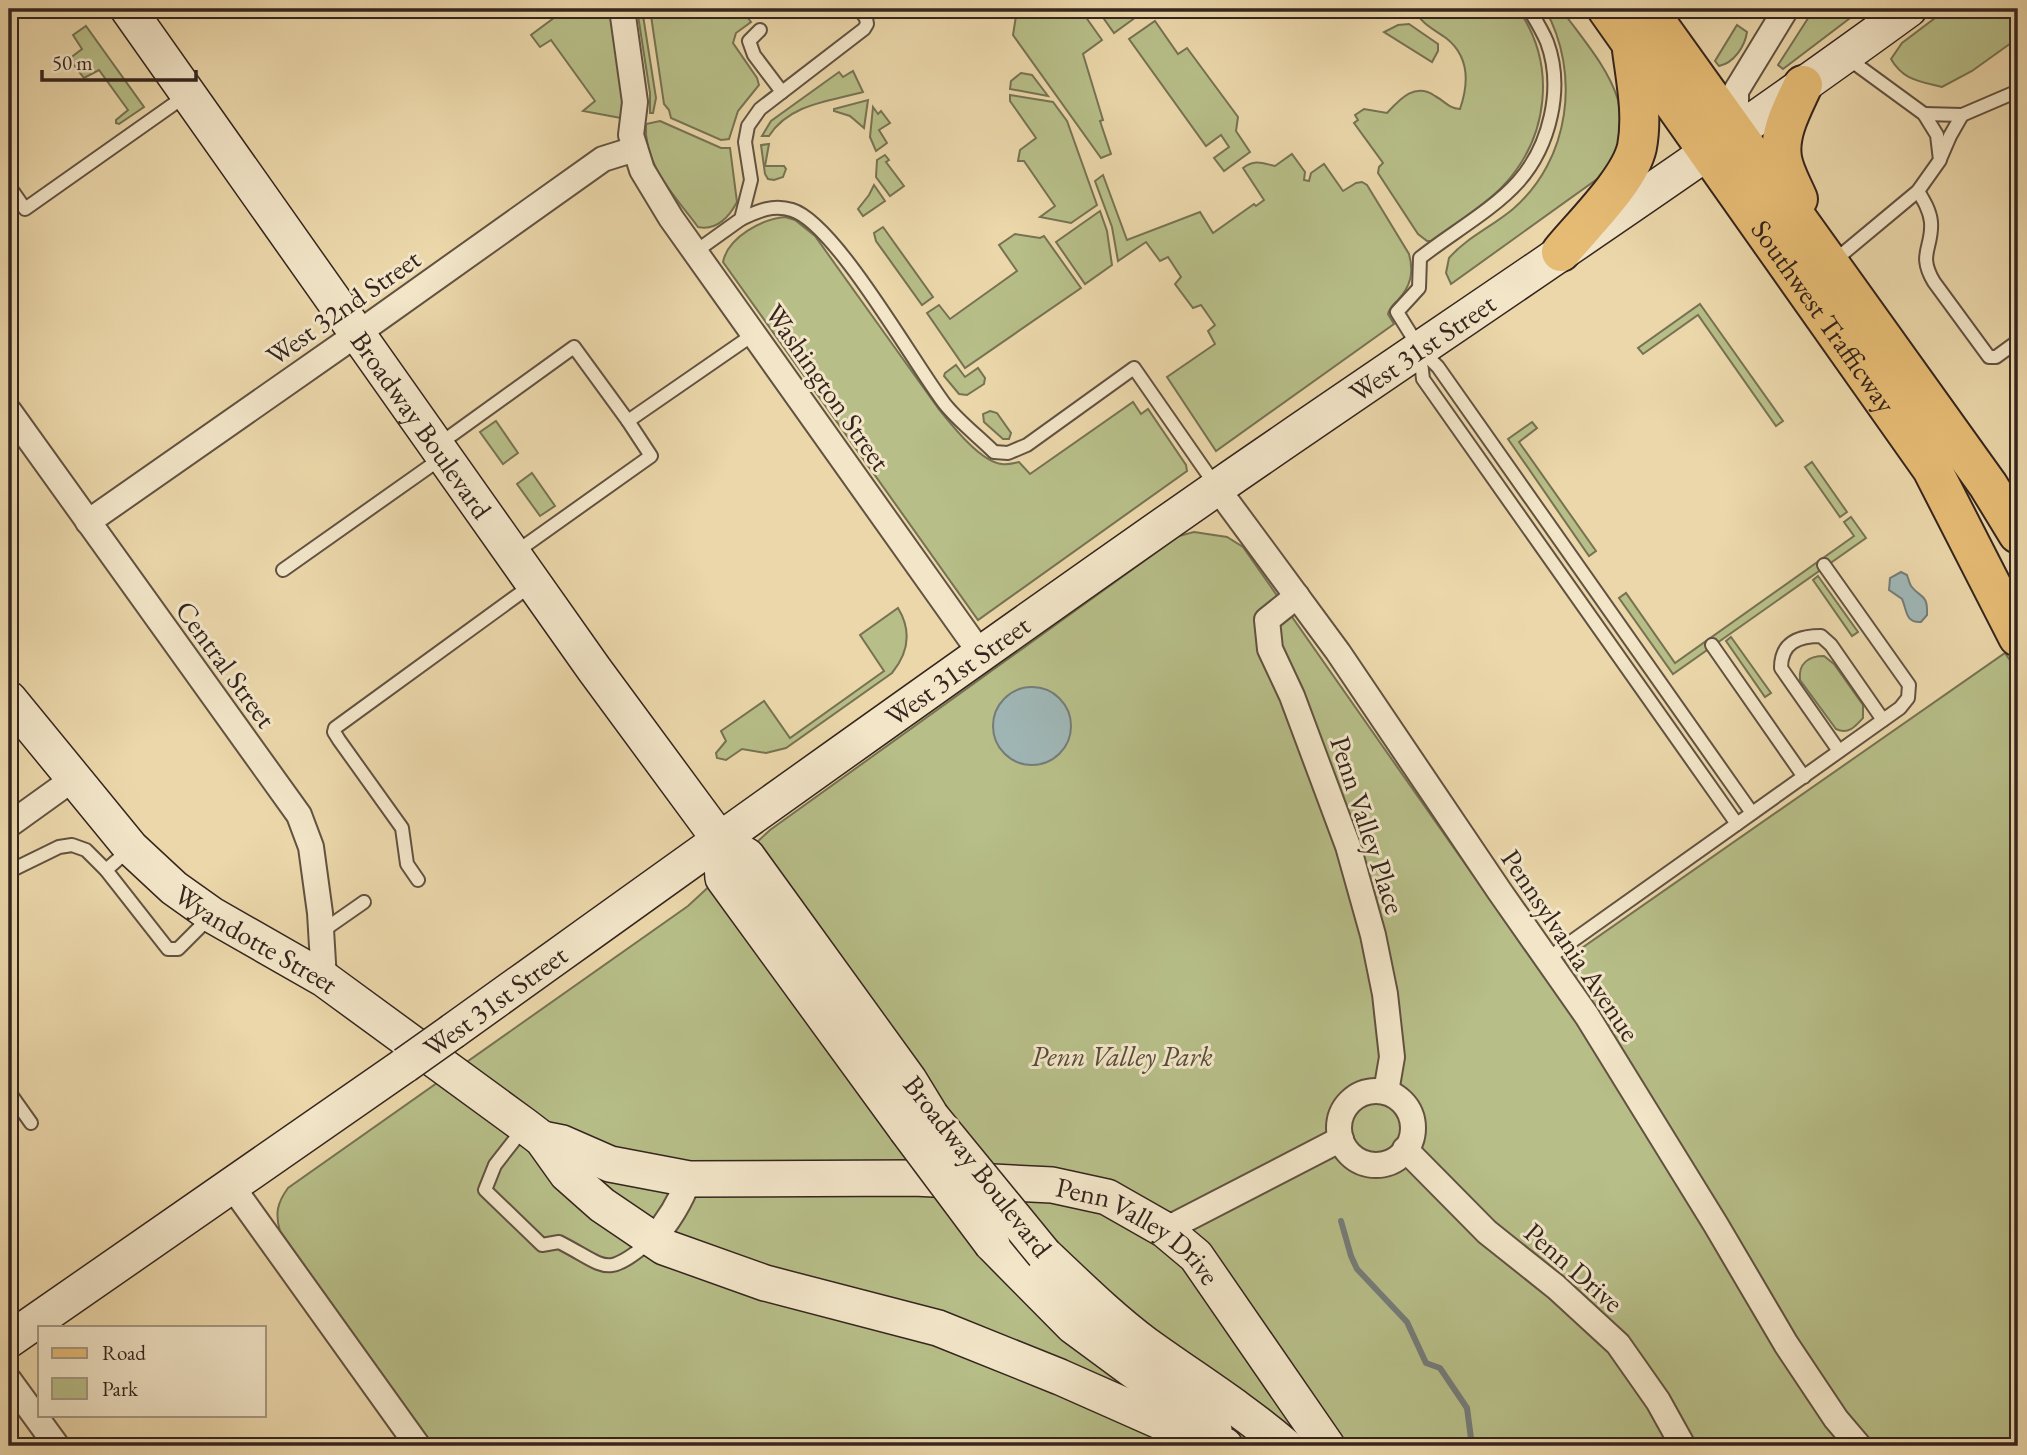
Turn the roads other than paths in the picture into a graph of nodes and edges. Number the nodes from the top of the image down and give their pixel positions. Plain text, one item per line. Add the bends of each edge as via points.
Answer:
1 (128, 9) edge
2 (622, 9) edge
3 (859, 9) edge
4 (1529, 9) edge
5 (1606, 9) edge
6 (1647, 9) edge
7 (1786, 9) edge
8 (1909, 9) edge
9 (760, 30) dead end
10 (1632, 44) junction
11 (1844, 56) junction
12 (1803, 85) junction
13 (2018, 91) edge
14 (782, 92) junction
15 (188, 94) junction
16 (1924, 114) junction
17 (1962, 115) junction
18 (635, 149) junction
19 (1723, 153) junction
20 (1940, 160) junction
21 (9, 186) edge
22 (1919, 191) junction
23 (741, 219) junction
24 (1822, 251) junction
25 (1561, 252) junction
26 (695, 253) junction
27 (357, 334) junction
28 (754, 334) junction
29 (2018, 341) edge
30 (1420, 349) junction
31 (9, 411) edge
32 (628, 421) junction
33 (440, 452) junction
34 (1217, 488) junction
35 (88, 522) junction
36 (2018, 534) edge
37 (513, 555) junction
38 (1824, 565) dead end
39 (283, 570) dead end
40 (534, 584) junction
41 (1297, 596) junction
42 (2018, 637) edge
43 (1712, 645) dead end
44 (981, 654) junction
45 (9, 699) edge
46 (1883, 720) junction
47 (1839, 751) junction
48 (1804, 776) junction
49 (73, 779) junction
50 (1752, 813) junction
51 (1737, 824) junction
52 (9, 825) edge
53 (720, 839) junction
54 (9, 858) edge
55 (118, 859) junction
56 (418, 880) dead end
57 (364, 902) dead end
58 (212, 915) junction
59 (321, 932) junction
60 (1547, 959) junction
61 (324, 979) junction
62 (9, 1092) edge
63 (1385, 1092) junction
64 (31, 1123) dead end
65 (919, 1123) junction
66 (534, 1132) junction
67 (1341, 1139) junction
68 (1405, 1149) junction
69 (689, 1179) junction
70 (231, 1185) junction
71 (1165, 1230) junction
72 (652, 1240) junction
73 (9, 1340) edge
74 (9, 1380) edge
75 (57, 1446) edge
76 (418, 1446) edge
77 (1225, 1446) edge
78 (1237, 1446) edge
79 (1284, 1446) edge
80 (1328, 1446) edge
81 (1683, 1446) edge
82 (1859, 1446) edge

1 - 15 main road, Broadway Boulevard
2 - 18 street via 635,102 631,135
3 - 14 lane via 866,18 864,29
4 - 30 lane via 1552,62 1554,88 1546,136 1517,183 1420,258 1419,288 1397,312
5 - 10 main road, Southwest Trafficway
6 - 19 main road, Southwest Trafficway
7 - 19 street via 1736,90
8 - 11 main road, West 31st Street
9 - 14 lane via 749,41
10 - 19 main road, Southwest Trafficway
10 - 25 main road via 1639,103 1637,149 1627,171
11 - 12 main road, West 31st Street
11 - 16 lane
12 - 19 main road, West 31st Street
12 - 24 main road via 1787,118 1782,159
13 - 17 lane
14 - 23 lane via 760,109 748,126 751,180
15 - 21 lane via 25,209
15 - 27 main road, Broadway Boulevard
16 - 17 lane
16 - 20 lane via 1937,135
17 - 20 lane
18 - 26 street, Washington Street via 649,182
18 - 27 street, West 32nd Street via 603,159
19 - 24 main road, Southwest Trafficway
19 - 25 main road, West 31st Street
19 - 42 main road, Southwest Trafficway via 1931,468
20 - 22 lane
22 - 24 lane
22 - 29 lane via 1932,224 1926,269 1934,282 1989,357
23 - 26 lane
23 - 34 lane via 767,207 793,210 815,224 837,248 946,405 994,452 1008,453 1027,445 1134,368
24 - 36 main road, Southwest Trafficway
25 - 30 main road, West 31st Street
26 - 28 street, Washington Street
27 - 33 main road, Broadway Boulevard
27 - 35 street, West 32nd Street
28 - 32 lane
28 - 44 street, Washington Street
30 - 34 main road, West 31st Street
30 - 50 lane via 1438,368
30 - 51 lane via 1423,379
31 - 35 street, Central Street
32 - 33 lane via 574,346
32 - 37 lane via 652,456
33 - 37 main road, Broadway Boulevard
33 - 39 lane
34 - 41 street, Pennsylvania Avenue
34 - 44 main road, West 31st Street
35 - 59 street, Central Street via 299,815 311,847
37 - 40 main road, Broadway Boulevard
38 - 46 lane via 1909,685 1908,698
40 - 53 main road, Broadway Boulevard
40 - 56 lane via 335,728 402,828 407,864
41 - 60 street, Pennsylvania Avenue
41 - 63 street, Penn Valley Place via 1267,620 1270,649 1292,695 1348,846 1373,935 1392,1057
43 - 48 lane
44 - 53 main road, West 31st Street
45 - 49 main road, Wyandotte Street
46 - 47 lane
46 - 47 lane via 1822,636 1804,636 1789,645 1781,655 1781,668
47 - 48 lane
48 - 50 lane
49 - 52 street
49 - 55 main road, Wyandotte Street
50 - 51 lane
51 - 60 lane
53 - 65 main road, Broadway Boulevard via 723,878
53 - 70 main road, West 31st Street, bridge
54 - 55 lane via 16,868 72,845
55 - 58 main road, Wyandotte Street via 174,888
55 - 58 lane via 168,949 178,949
57 - 59 lane
58 - 61 main road, Wyandotte Street
59 - 61 street, Central Street
60 - 82 street, Pennsylvania Avenue via 1587,1016 1786,1344
61 - 66 main road, Wyandotte Street
62 - 64 lane
63 - 67 street via 1359,1095 1348,1103 1340,1116
63 - 68 street via 1409,1110 1412,1138
65 - 78 main road, Broadway Boulevard, bridge via 992,1244 1073,1326
65 - 79 main road, Broadway Boulevard, bridge via 1088,1296
66 - 69 main road, Penn Valley Drive via 610,1164
66 - 72 main road via 567,1174 602,1206
66 - 72 lane via 495,1165 485,1189 542,1245 559,1242 591,1261 612,1266
67 - 68 street via 1345,1150 1366,1165 1394,1161
67 - 71 street
68 - 81 street, Penn Drive via 1487,1232 1618,1344
69 - 71 main road, Penn Valley Drive via 914,1178 1052,1185 1107,1197
69 - 72 street via 667,1224
70 - 73 main road, West 31st Street
70 - 76 street
71 - 80 main road, Penn Valley Drive via 1196,1256
72 - 77 main road via 765,1283 938,1328
74 - 75 street

